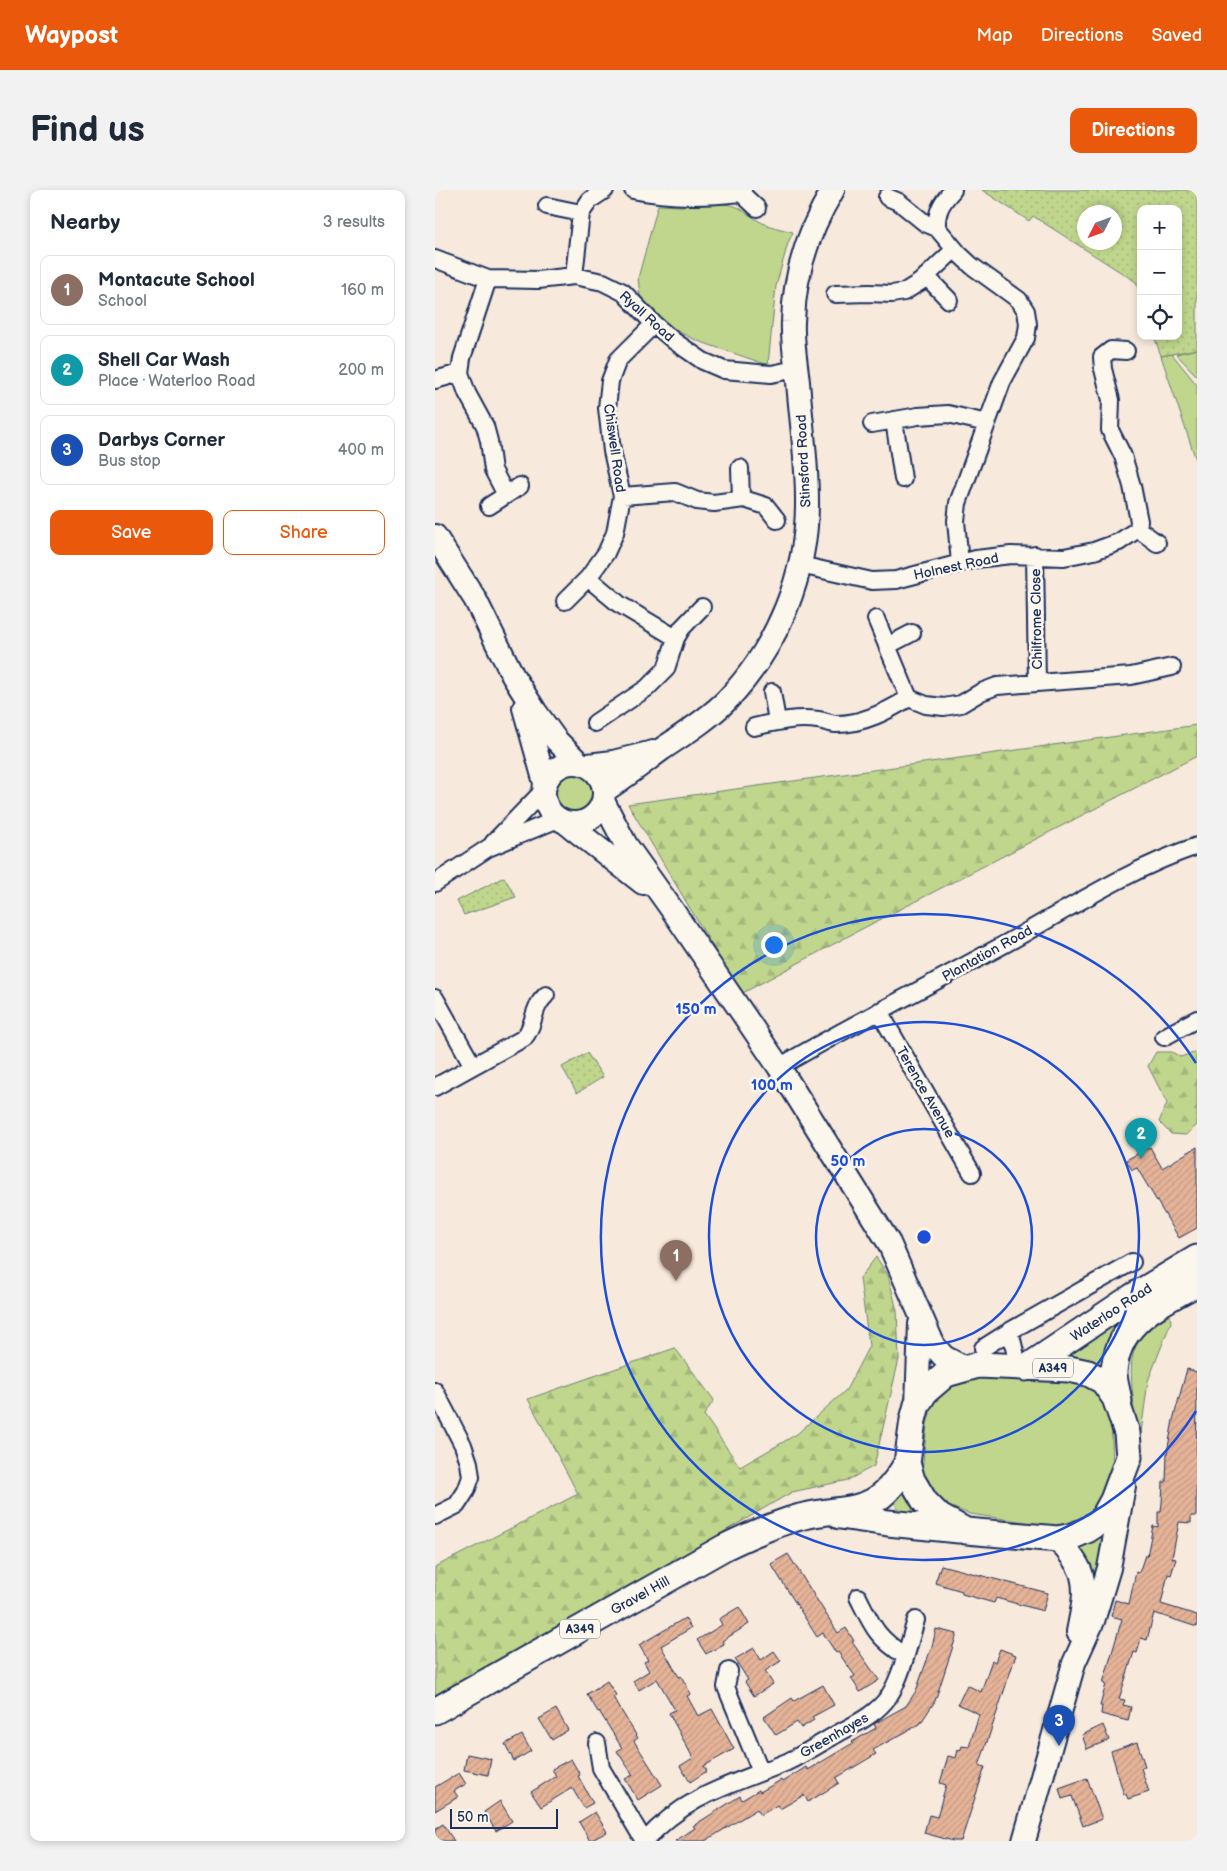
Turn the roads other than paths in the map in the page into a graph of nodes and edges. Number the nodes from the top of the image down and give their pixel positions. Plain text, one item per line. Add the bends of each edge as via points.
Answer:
1 (605, 190) edge
2 (633, 190) edge
3 (833, 190) edge
4 (953, 190) edge
5 (742, 191) edge
6 (887, 197) dead end
7 (547, 206) dead end
8 (757, 208) dead end
9 (581, 213) junction
10 (937, 228) junction
11 (955, 249) junction
12 (435, 259) edge
13 (574, 276) junction
14 (926, 276) junction
15 (488, 279) junction
16 (835, 294) dead end
17 (949, 300) dead end
18 (654, 324) junction
19 (1126, 351) dead end
20 (797, 369) junction
21 (460, 373) junction
22 (435, 380) edge
23 (894, 420) junction
24 (987, 423) junction
25 (872, 424) dead end
26 (740, 468) dead end
27 (903, 479) dead end
28 (520, 486) dead end
29 (506, 495) junction
30 (622, 496) junction
31 (741, 499) junction
32 (489, 506) dead end
33 (777, 520) dead end
34 (1138, 529) junction
35 (435, 536) edge
36 (1157, 543) dead end
37 (1035, 555) junction
38 (960, 562) junction
39 (800, 565) junction
40 (589, 578) junction
41 (565, 601) dead end
42 (702, 607) dead end
43 (876, 619) dead end
44 (912, 633) dead end
45 (676, 638) junction
46 (887, 646) junction
47 (1172, 668) dead end
48 (513, 676) junction
49 (1037, 683) junction
50 (772, 692) dead end
51 (909, 698) junction
52 (777, 721) junction
53 (595, 723) dead end
54 (754, 727) dead end
55 (663, 749) junction
56 (583, 764) junction
57 (544, 787) junction
58 (604, 796) junction
59 (562, 820) junction
60 (1197, 846) edge
61 (487, 848) junction
62 (435, 884) edge
63 (673, 911) junction
64 (546, 995) dead end
65 (435, 998) edge
66 (879, 1011) junction
67 (1197, 1019) edge
68 (1164, 1037) dead end
69 (473, 1066) junction
70 (779, 1067) junction
71 (435, 1087) edge
72 (972, 1173) dead end
73 (1197, 1258) edge
74 (1132, 1262) dead end
75 (1197, 1283) edge
76 (920, 1316) junction
77 (1010, 1331) junction
78 (983, 1348) dead end
79 (1021, 1367) junction
80 (963, 1368) junction
81 (435, 1391) edge
82 (917, 1405) junction
83 (1122, 1418) junction
84 (1129, 1458) junction
85 (907, 1463) junction
86 (826, 1513) junction
87 (435, 1516) edge
88 (966, 1531) junction
89 (1058, 1540) junction
90 (858, 1597) dead end
91 (916, 1620) dead end
92 (905, 1656) junction
93 (1074, 1663) junction
94 (729, 1671) dead end
95 (435, 1711) edge
96 (597, 1743) dead end
97 (761, 1772) junction
98 (645, 1841) edge
99 (1024, 1841) edge

1 - 9 street via 590,200
2 - 5 street via 692,196
3 - 20 main road, Stinsford Road via 805,246 796,284 793,324
4 - 10 street via 937,212
5 - 8 street
6 - 10 street
7 - 9 street
9 - 13 street
10 - 11 street
11 - 14 street
11 - 24 street via 972,266 1019,300 1029,324 1026,338 1002,382
12 - 15 street, Ryall Road
13 - 15 street, Ryall Road via 538,280
13 - 18 street, Ryall Road via 603,282 623,292
14 - 16 street via 904,292
14 - 17 street
15 - 21 street
18 - 20 street, Ryall Road via 703,361 724,370 771,374
18 - 30 street, Chiswell Road via 618,360 610,381 607,408
19 - 34 street via 1111,350 1102,357 1102,363 1111,400 1110,430 1123,456 1132,486
20 - 39 main road, Stinsford Road via 807,500
21 - 22 street
21 - 29 street via 485,426 493,470
23 - 24 street via 948,414
23 - 25 street
23 - 27 street
24 - 38 street via 959,503 956,528
26 - 31 street
28 - 29 street
29 - 32 street
30 - 31 street via 675,492 697,501 714,503
30 - 40 street, Chiswell Road via 607,553
31 - 33 street via 766,506
34 - 36 street
34 - 37 street, Holnest Road via 1119,542 1094,551 1064,556
35 - 48 main road via 475,600
37 - 38 street, Holnest Road
37 - 49 street, Chilfrome Close
38 - 39 street, Holnest Road via 895,580 872,581
39 - 55 main road, Stinsford Road via 793,593 782,617 767,648 746,678 725,702
40 - 41 street, Chiswell Road
40 - 45 street via 619,604
42 - 45 street
43 - 46 street
44 - 46 street
45 - 53 street via 666,669 647,688
46 - 51 street
47 - 49 street, Chilfrome Close via 1131,676
48 - 56 main road via 556,740
48 - 57 main road via 531,730
49 - 51 street, Chilfrome Close via 997,686 961,704 944,707 926,705
50 - 52 street
51 - 52 street via 865,720 836,724 819,720
52 - 54 street
55 - 56 main road, Stinsford Road via 640,756
55 - 58 main road, Stinsford Road
56 - 57 main road via 562,765 549,775
56 - 58 main road via 599,776
57 - 59 main road via 547,807
57 - 61 street
58 - 59 main road via 593,817 575,823
58 - 63 main road via 626,845
59 - 61 street
59 - 63 main road
60 - 66 street, Plantation Road via 1133,872
61 - 62 street
63 - 70 main road
64 - 69 street via 539,1002 529,1032 523,1038
65 - 69 street
66 - 70 street, Plantation Road
66 - 72 street, Terence Avenue
67 - 68 street
69 - 71 street
70 - 76 main road via 889,1243
73 - 79 main road, Waterloo Road / A349
74 - 77 street
75 - 83 main road, Waterloo Road / A349 via 1139,1318 1124,1336 1114,1373
76 - 80 main road via 934,1346 944,1357
76 - 82 main road
77 - 78 street
77 - 79 street
79 - 80 main road, A349 via 978,1365
79 - 83 main road, A349 via 1069,1368 1088,1373 1103,1381 1115,1398
80 - 82 main road, A349 via 934,1382
81 - 87 street via 463,1445 471,1477 457,1505
82 - 85 main road, A349
83 - 84 main road, A349
84 - 89 main road, A349 via 1102,1520 1087,1530
84 - 93 main road via 1109,1568 1093,1621
85 - 86 main road, Gravel Hill / A349 via 883,1496 870,1504
85 - 88 main road, A349 via 912,1480 925,1502 940,1517
86 - 88 main road, Gravel Hill / A349
86 - 95 main road, Gravel Hill / A349 via 765,1528 725,1547
88 - 89 main road, A349
89 - 93 main road via 1082,1576 1083,1598
90 - 92 street via 875,1631
91 - 92 street, Greenhayes
92 - 97 street, Greenhayes via 889,1696 876,1711 789,1760
93 - 99 main road
94 - 97 street via 726,1687
96 - 98 street, Greenhayes via 601,1768
97 - 98 street, Greenhayes via 721,1786 691,1802

